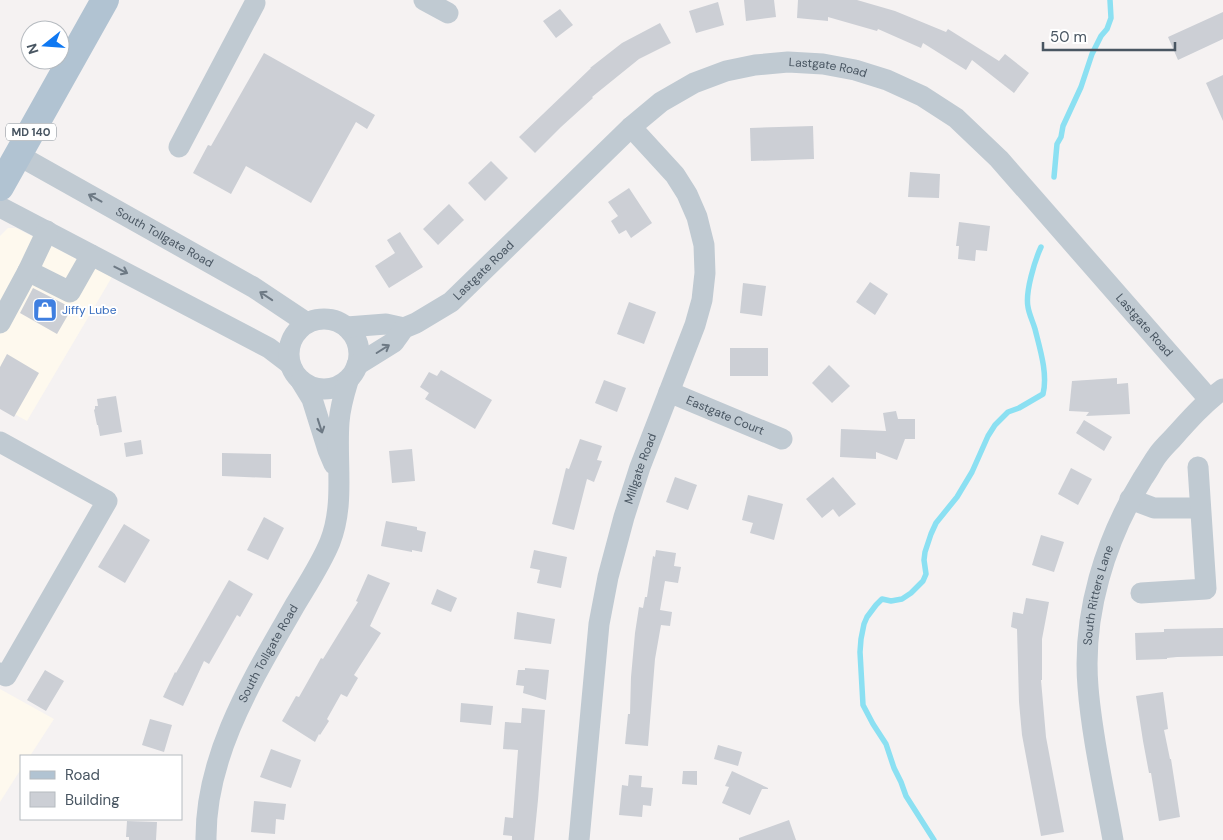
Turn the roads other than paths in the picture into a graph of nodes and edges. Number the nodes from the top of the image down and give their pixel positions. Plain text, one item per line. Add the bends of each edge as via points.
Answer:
1 (105, 0) edge
2 (424, 0) edge
3 (257, 1) edge
4 (448, 13) dead end
5 (630, 127) junction
6 (178, 148) dead end
7 (18, 155) junction
8 (0, 187) edge
9 (0, 207) edge
10 (47, 231) junction
11 (91, 255) junction
12 (28, 271) junction
13 (0, 323) edge
14 (307, 323) junction
15 (347, 327) junction
16 (404, 328) junction
17 (296, 372) junction
18 (353, 373) junction
19 (669, 392) junction
20 (1216, 394) edge
21 (782, 439) dead end
22 (0, 442) edge
23 (1198, 467) dead end
24 (339, 473) junction
25 (1130, 499) junction
26 (1200, 508) junction
27 (1141, 593) dead end
28 (0, 673) edge
29 (206, 840) edge
30 (578, 840) edge
31 (1113, 840) edge

1 - 7 main road, MD 140
2 - 4 street
3 - 6 street
5 - 16 street, Lastgate Road via 451,302
5 - 19 street, Millgate Road via 675,176 687,194 704,245 702,300
5 - 20 street, Lastgate Road via 661,102 694,83 755,65 788,62 823,64 887,80 922,96 956,118
7 - 8 main road, MD 140
14 -> 7 street, South Tollgate Road via 253,287
9 - 10 street, South Tollgate Road
10 - 11 street, South Tollgate Road
10 - 12 street
11 - 12 street via 70,292
11 -> 17 street, South Tollgate Road via 269,348
12 - 13 street
14 - 15 street via 328,319
14 - 17 street via 298,330 290,345 288,354
15 - 16 street via 386,324
15 - 18 street via 357,342 359,357
18 -> 16 street, Lastgate Road via 394,342
17 - 18 street via 308,386 325,389 332,388
17 -> 24 street, South Tollgate Road via 312,399
18 - 24 street, South Tollgate Road via 342,400 339,421
19 - 21 street, Eastgate Court
19 - 30 street, Millgate Road via 640,467 608,577 599,624
20 - 25 street, South Ritters Lane via 1157,456
22 - 28 street via 107,501 6,676
23 - 26 street
24 - 29 street, South Tollgate Road via 337,514 330,542 250,684 217,765 209,800
25 - 26 street via 1154,508
25 - 31 street, South Ritters Lane via 1100,575 1088,646 1088,686 1094,737
26 - 27 street via 1206,589

